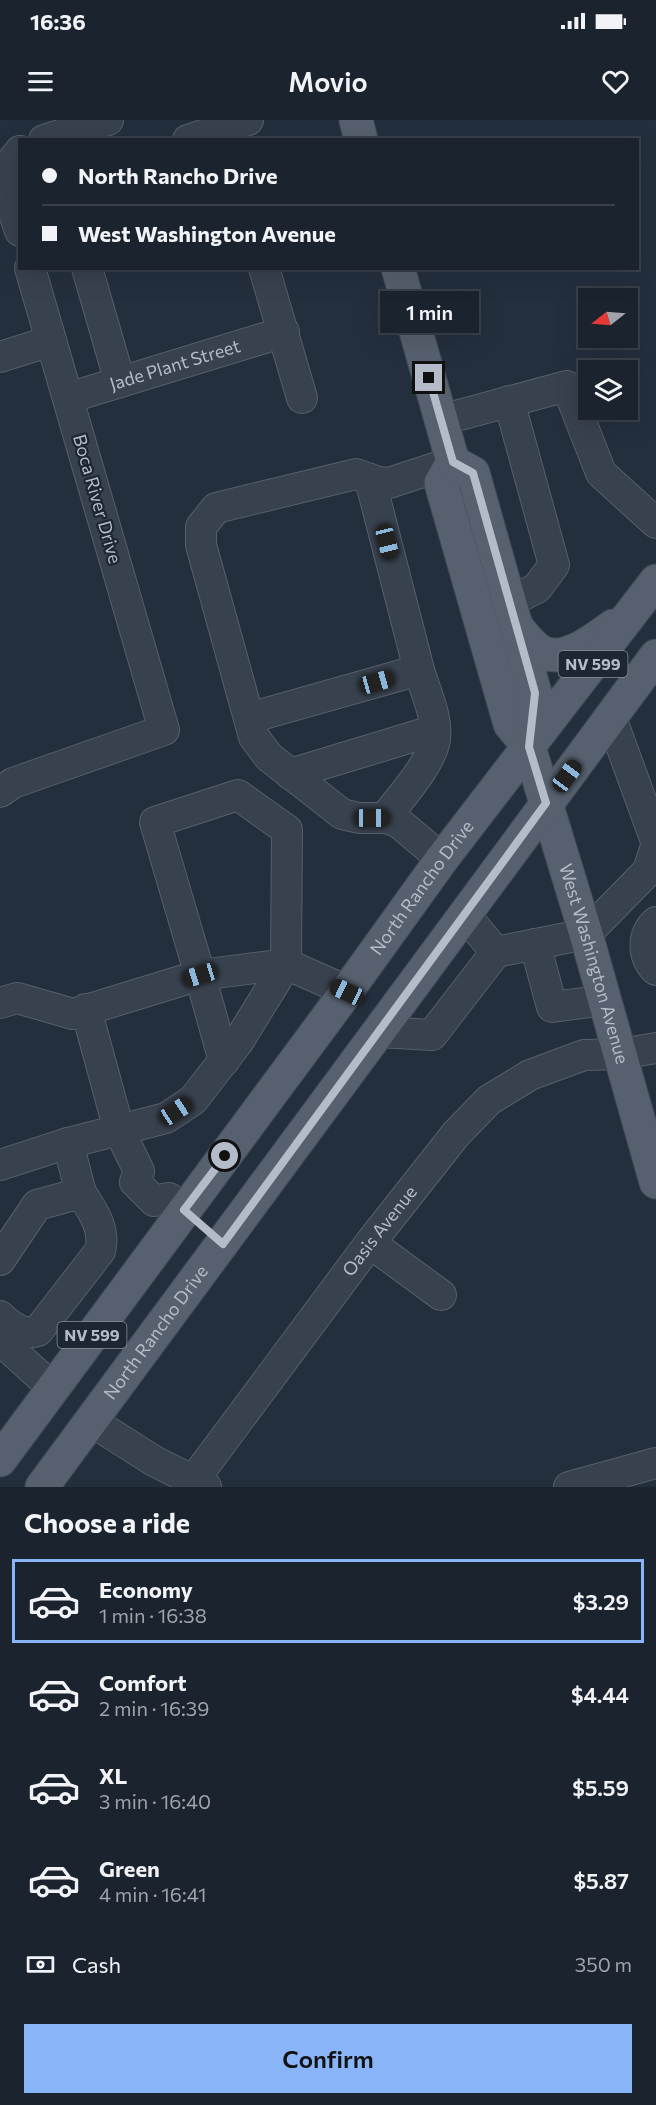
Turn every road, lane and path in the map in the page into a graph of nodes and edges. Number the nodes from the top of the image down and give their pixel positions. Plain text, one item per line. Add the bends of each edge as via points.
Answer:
1 (107, 120) edge
2 (248, 120) edge
3 (356, 120) edge
4 (50, 138) edge
5 (112, 138) edge
6 (194, 138) edge
7 (361, 138) edge
8 (18, 155) edge
9 (7, 176) edge
10 (18, 223) edge
11 (31, 270) edge
12 (88, 270) edge
13 (265, 270) edge
14 (399, 270) edge
15 (284, 332) junction
16 (51, 341) junction
17 (0, 357) edge
18 (120, 382) junction
19 (68, 398) junction
20 (302, 398) dead end
21 (509, 401) junction
22 (441, 420) junction
23 (453, 462) junction
24 (370, 478) junction
25 (656, 523) edge
26 (656, 581) edge
27 (513, 614) junction
28 (630, 615) junction
29 (656, 656) edge
30 (419, 670) junction
31 (249, 718) junction
32 (611, 718) junction
33 (435, 730) junction
34 (529, 747) junction
35 (291, 774) junction
36 (0, 792) edge
37 (546, 803) junction
38 (385, 818) junction
39 (656, 843) edge
40 (442, 859) junction
41 (464, 914) junction
42 (656, 922) edge
43 (585, 934) junction
44 (536, 944) junction
45 (496, 952) junction
46 (286, 964) junction
47 (656, 970) edge
48 (200, 975) junction
49 (347, 992) junction
50 (604, 1000) junction
51 (0, 1003) edge
52 (86, 1009) junction
53 (378, 1032) junction
54 (656, 1048) edge
55 (620, 1054) junction
56 (224, 1062) junction
57 (119, 1130) junction
58 (68, 1143) junction
59 (0, 1166) edge
60 (656, 1182) edge
61 (81, 1193) junction
62 (177, 1204) junction
63 (370, 1243) junction
64 (223, 1244) junction
65 (0, 1260) edge
66 (441, 1295) dead end
67 (0, 1316) edge
68 (0, 1340) edge
69 (52, 1388) junction
70 (91, 1421) junction
71 (0, 1460) edge
72 (656, 1464) edge
73 (200, 1484) edge
74 (42, 1487) edge
75 (569, 1487) edge

1 - 4 street
1 - 5 street
2 - 6 street
3 - 7 main road
8 - 9 street
9 - 10 street
11 - 16 street, Boca River Drive
12 - 18 street
13 - 15 street
14 - 22 main road
15 - 18 street, Jade Plant Street
15 - 20 street
16 - 17 street
16 - 19 street, Boca River Drive
18 - 19 street, Jade Plant Street
19 - 36 street, Boca River Drive via 164,730 13,783
21 - 22 street
21 - 25 street via 567,386 601,473
21 - 27 street via 554,565
22 - 23 main road
23 - 24 street via 389,483
23 - 27 main road, West Washington Avenue via 473,473
23 - 34 main road, West Washington Avenue via 441,483 510,724
24 - 30 street
24 - 31 street via 356,474 216,508 201,526 201,545
26 - 28 main road, North Rancho Drive / NV 599
27 - 28 main road via 532,645 543,653 556,655 590,642
27 - 34 main road, West Washington Avenue via 535,693
28 - 34 main road, North Rancho Drive / NV 599
29 - 32 main road, North Rancho Drive / NV 599
30 - 31 street
30 - 33 street
31 - 35 street via 254,737 269,757
32 - 37 main road, North Rancho Drive / NV 599
32 - 39 street
33 - 35 street
33 - 38 street via 428,759
34 - 37 main road, West Washington Avenue
34 - 40 main road, North Rancho Drive / NV 599
35 - 38 street via 342,814
37 - 41 main road, North Rancho Drive / NV 599
37 - 43 main road, West Washington Avenue
38 - 40 street via 398,822
39 - 43 street via 648,871
40 - 49 main road, North Rancho Drive / NV 599
41 - 45 street
41 - 53 main road, North Rancho Drive / NV 599
42 - 47 street via 647,930 645,948 650,965
43 - 44 street
43 - 50 main road, West Washington Avenue
44 - 45 street
44 - 50 street via 552,1007
45 - 53 street via 432,1035
46 - 48 street
46 - 48 street via 287,830 238,795 155,822
46 - 49 street
46 - 56 street
48 - 52 street
48 - 56 street
49 - 62 main road, North Rancho Drive / NV 599
50 - 55 main road, West Washington Avenue
51 - 52 street via 17,998 73,1014
52 - 57 street
53 - 64 main road, North Rancho Drive / NV 599
54 - 55 street, Oasis Avenue
55 - 60 main road, West Washington Avenue
55 - 63 street, Oasis Avenue via 584,1055 530,1075 489,1100 456,1134
56 - 57 street via 193,1101 166,1118
57 - 58 street
57 - 62 street via 139,1171 135,1182 154,1201
58 - 59 street
58 - 61 street
61 - 65 street via 37,1205
61 - 67 street via 99,1224 103,1242 100,1251 38,1331 23,1332
62 - 64 main road
62 - 69 main road, North Rancho Drive / NV 599
63 - 66 street
63 - 73 street, Oasis Avenue
64 - 70 main road, North Rancho Drive / NV 599
68 - 69 street
69 - 71 main road, North Rancho Drive / NV 599
70 - 73 street via 154,1461
70 - 74 main road, North Rancho Drive / NV 599
72 - 75 street

